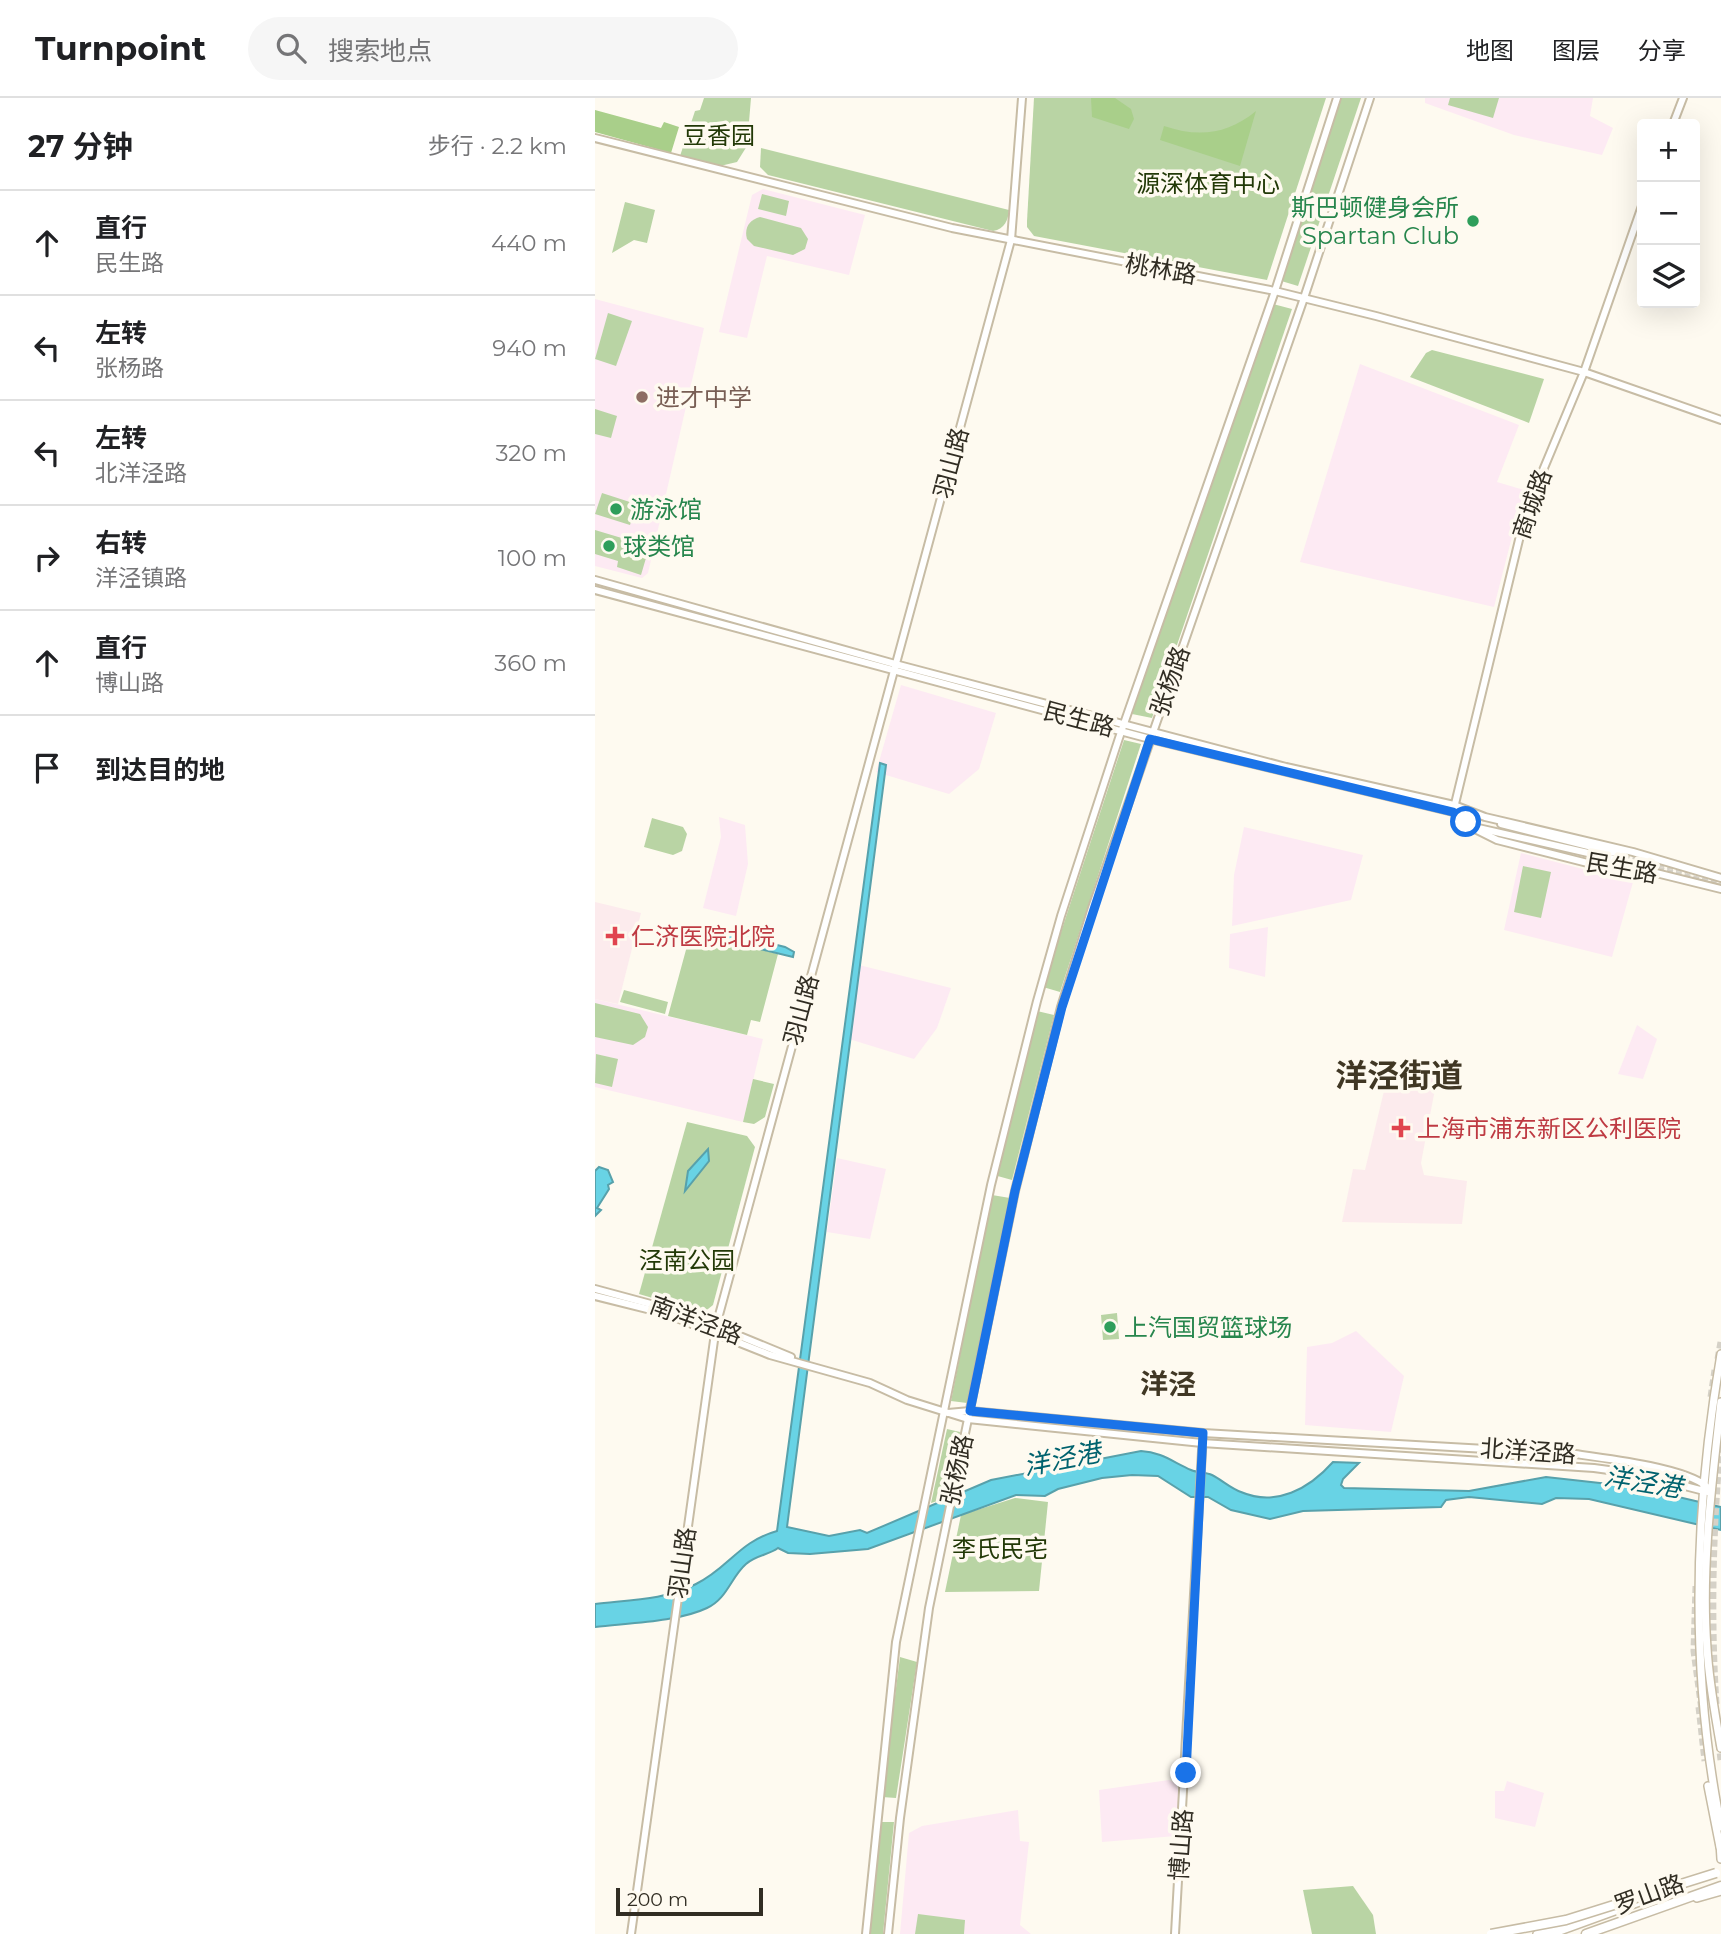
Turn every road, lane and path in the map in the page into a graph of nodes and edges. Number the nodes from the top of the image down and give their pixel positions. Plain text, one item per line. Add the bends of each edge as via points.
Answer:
1 (1022, 98) edge
2 (1337, 98) edge
3 (1370, 98) edge
4 (1683, 98) edge
5 (1675, 119) edge
6 (595, 138) edge
7 (1637, 220) edge
8 (1011, 240) junction
9 (1275, 292) junction
10 (1304, 298) junction
11 (1584, 372) junction
12 (1721, 420) edge
13 (595, 580) edge
14 (595, 590) edge
15 (894, 667) junction
16 (1124, 723) junction
17 (1121, 730) junction
18 (1152, 735) junction
19 (1454, 808) junction
20 (1485, 817) junction
21 (1469, 826) junction
22 (1721, 878) edge
23 (1721, 889) edge
24 (595, 1289) edge
25 (595, 1296) edge
26 (715, 1329) junction
27 (1721, 1354) edge
28 (1721, 1402) tunnel mouth
29 (970, 1411) junction
30 (943, 1413) junction
31 (968, 1419) junction
32 (1203, 1433) junction
33 (1202, 1443) junction
34 (1707, 1493) junction
35 (1706, 1534) junction
36 (1721, 1748) edge
37 (1705, 1761) tunnel mouth
38 (1721, 1828) edge
39 (1720, 1847) edge
40 (1721, 1859) edge
41 (1719, 1871) edge
42 (1721, 1888) edge
43 (631, 1934) edge
44 (866, 1934) edge
45 (888, 1934) edge
46 (1175, 1934) edge
47 (1491, 1934) edge
48 (1537, 1934) edge
49 (1550, 1934) edge
50 (1586, 1934) edge
51 (1598, 1934) edge

1 - 8 main road, 羽山路
2 - 9 main road, 张杨路
3 - 10 main road, 张杨路
4 - 5 main road
6 - 8 main road, 桃林路 via 951,229
7 - 11 main road, 商城路
8 - 9 main road, 桃林路
8 - 15 main road, 羽山路
9 - 10 main road, 桃林路
9 - 16 main road, 张杨路
10 - 11 main road, 桃林路
10 - 18 main road, 张杨路
11 - 12 main road, 桃林路
11 - 19 main road, 商城路 via 1527,511
13 - 15 main road, 民生路
14 - 15 main road, 民生路
15 - 16 main road, 民生路
15 - 17 main road, 民生路
15 - 26 main road, 羽山路
16 - 17 main road, 张杨路
16 - 18 main road, 民生路
17 - 18 main road, 民生路
17 - 30 main road, 张杨路 via 1037,1001 991,1185
18 - 19 main road, 民生路
18 - 29 main road, 张杨路 via 1062,1007 1015,1191
19 - 20 main road, 民生路
19 - 21 main road, 民生路
20 - 21 main road via 1623,858
20 - 22 main road, 民生路
21 - 23 main road, 民生路 via 1497,840
24 - 26 main road, 南洋泾路 via 667,1308
25 - 26 main road, 南洋泾路
26 - 30 main road, 南洋泾路
26 - 43 main road, 羽山路
27 - 34 main road
28 - 34 main road
29 - 30 main road, 北洋泾路
29 - 31 main road, 张杨路
29 - 32 main road, 北洋泾路
30 - 31 main road, 北洋泾路
30 - 44 main road, 张杨路 via 896,1642
31 - 33 main road, 北洋泾路
31 - 45 main road, 张杨路 via 927,1622
32 - 33 main road, 博山路
32 - 34 main road, 北洋泾路 via 1575,1454 1691,1478
33 - 34 main road, 北洋泾路 via 1594,1468 1638,1474
33 - 46 main road, 博山路
34 - 35 main road
35 - 36 main road via 1707,1647
35 - 38 main road via 1699,1647 1706,1738
37 - 39 main road
38 - 39 main road
39 - 40 main road
41 - 47 highway, bridge via 1566,1920
41 - 48 main road, 罗山路
41 - 49 highway, bridge
42 - 50 highway
42 - 51 main road, 罗山路

